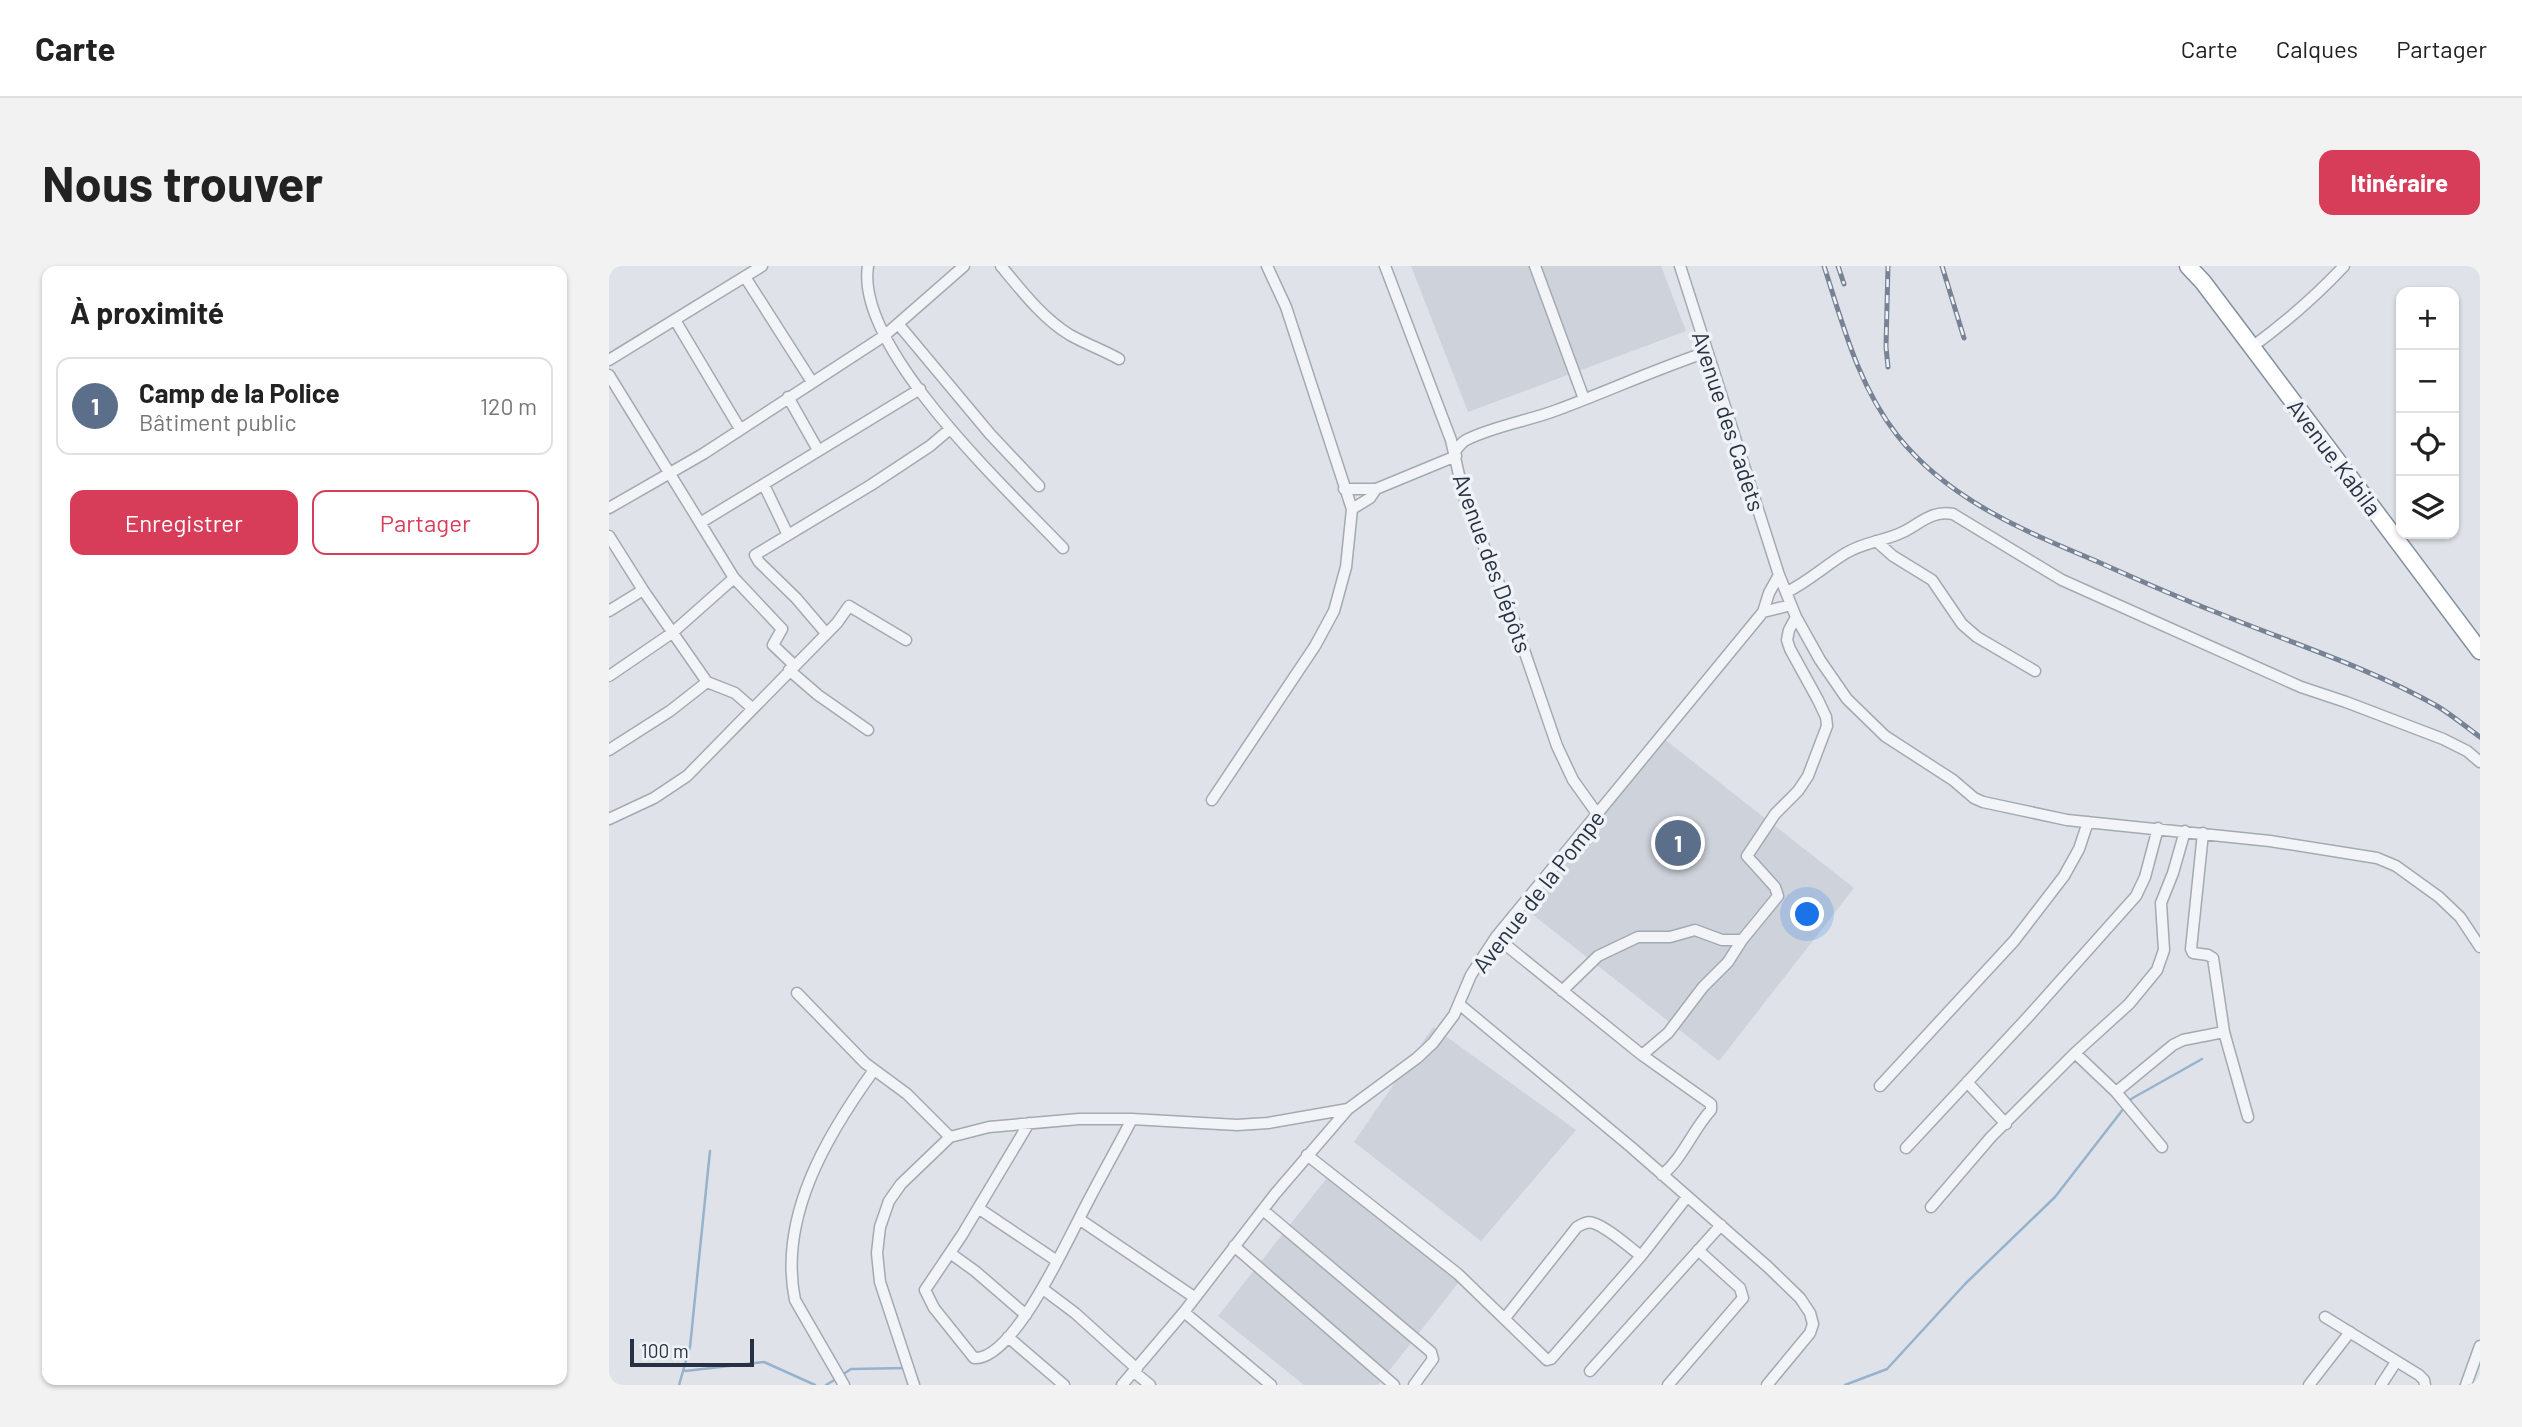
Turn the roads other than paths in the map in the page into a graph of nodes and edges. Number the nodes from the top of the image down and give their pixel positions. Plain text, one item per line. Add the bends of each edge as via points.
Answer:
1 (762, 266) edge
2 (868, 266) edge
3 (964, 266) edge
4 (1001, 266) edge
5 (1267, 266) edge
6 (1385, 266) edge
7 (1535, 266) edge
8 (1680, 266) edge
9 (2188, 266) edge
10 (2344, 266) edge
11 (745, 277) junction
12 (675, 320) junction
13 (899, 325) junction
14 (884, 336) junction
15 (2252, 347) junction
16 (1707, 352) junction
17 (1119, 359) dead end
18 (609, 360) edge
19 (609, 375) edge
20 (811, 382) junction
21 (920, 388) junction
22 (788, 397) junction
23 (1584, 399) junction
24 (740, 429) junction
25 (950, 429) junction
26 (1451, 440) junction
27 (1463, 442) junction
28 (818, 450) junction
29 (1455, 454) junction
30 (669, 473) junction
31 (764, 485) junction
32 (1039, 486) dead end
33 (1344, 489) junction
34 (1376, 489) junction
35 (609, 508) edge
36 (1352, 509) junction
37 (700, 523) junction
38 (788, 535) junction
39 (1876, 541) junction
40 (611, 542) edge
41 (1063, 548) dead end
42 (1779, 575) junction
43 (734, 578) junction
44 (643, 590) junction
45 (1787, 592) junction
46 (1791, 605) junction
47 (609, 611) edge
48 (1763, 612) junction
49 (1796, 617) junction
50 (825, 632) junction
51 (672, 633) junction
52 (906, 640) dead end
53 (2480, 651) edge
54 (792, 668) junction
55 (2035, 671) dead end
56 (609, 676) edge
57 (707, 682) junction
58 (752, 708) junction
59 (868, 730) dead end
60 (609, 750) edge
61 (2480, 762) edge
62 (1212, 800) dead end
63 (1598, 815) junction
64 (609, 819) edge
65 (2088, 822) junction
66 (2158, 828) junction
67 (2185, 831) junction
68 (2203, 833) junction
69 (1496, 937) junction
70 (1742, 940) junction
71 (2480, 947) edge
72 (1562, 991) junction
73 (797, 993) dead end
74 (1459, 1004) junction
75 (2224, 1032) junction
76 (2075, 1053) junction
77 (1642, 1055) junction
78 (874, 1070) junction
79 (1967, 1082) junction
80 (1880, 1086) dead end
81 (2116, 1093) junction
82 (1348, 1109) junction
83 (2248, 1117) dead end
84 (1132, 1118) junction
85 (1029, 1123) junction
86 (2006, 1124) junction
87 (950, 1137) junction
88 (2162, 1147) dead end
89 (1906, 1148) dead end
90 (1307, 1155) junction
91 (1662, 1175) junction
92 (1687, 1196) junction
93 (1931, 1207) dead end
94 (978, 1208) junction
95 (1263, 1210) junction
96 (1079, 1219) junction
97 (1721, 1225) junction
98 (1234, 1246) junction
99 (1698, 1250) junction
100 (950, 1253) junction
101 (1641, 1256) junction
102 (1057, 1261) junction
103 (1043, 1289) junction
104 (1194, 1297) junction
105 (1184, 1312) junction
106 (1026, 1315) junction
107 (2325, 1317) dead end
108 (1505, 1318) junction
109 (2350, 1332) junction
110 (1008, 1338) junction
111 (2480, 1346) edge
112 (2478, 1359) edge
113 (2396, 1362) junction
114 (1136, 1370) junction
115 (1590, 1371) dead end
116 (844, 1385) edge
117 (913, 1385) edge
118 (1064, 1385) edge
119 (1122, 1385) edge
120 (1150, 1385) edge
121 (1271, 1385) edge
122 (1394, 1385) edge
123 (1414, 1385) edge
124 (1668, 1385) edge
125 (1767, 1385) edge
126 (2309, 1385) edge
127 (2381, 1385) edge
128 (2425, 1385) edge
129 (2466, 1385) edge

1 - 11 street
2 - 14 street via 872,306
3 - 13 street
4 - 17 street via 1057,325
5 - 33 street via 1286,307
6 - 26 street, Avenue des Dépôts
7 - 23 street
8 - 16 street, Avenue des Cadets
9 - 15 highway, Avenue Kabila
10 - 15 street
11 - 12 street
11 - 20 street
12 - 18 street
12 - 24 street
13 - 14 street
13 - 32 street
14 - 20 street
14 - 21 street
15 - 53 highway, Avenue Kabila
16 - 23 street
16 - 42 street, Avenue des Cadets
19 - 30 street
20 - 22 street
21 - 25 street
21 - 28 street
22 - 24 street
22 - 28 street
23 - 27 street
24 - 30 street
25 - 38 street via 871,485
25 - 41 street
26 - 27 street
26 - 29 street, Avenue des Dépôts
27 - 29 street
28 - 31 street
29 - 34 street
29 - 63 street, Avenue des Dépôts via 1464,497 1557,746 1573,780
30 - 35 street
30 - 37 street
31 - 37 street
31 - 38 street
33 - 34 street
33 - 36 street
34 - 36 street
36 - 62 street via 1346,567 1334,611
37 - 43 street
38 - 50 street via 756,558
39 - 45 street via 1845,553
39 - 55 street via 1931,580 1962,624
39 - 61 street via 1931,515 1953,514 2062,580 2301,687 2443,739
40 - 44 street
42 - 45 street, Avenue des Cadets
42 - 48 street, Avenue de la Pompe
43 - 51 street
43 - 54 street via 782,629 772,644
44 - 47 street
44 - 51 street
45 - 46 street, Avenue des Cadets
46 - 48 street
46 - 49 street, Avenue des Cadets
48 - 63 street, Avenue de la Pompe
49 - 65 street, Avenue des Cadets via 1834,682 1885,736 1974,798 2047,817
49 - 70 street via 1787,640 1827,726 1808,776 1748,853 1778,896
50 - 52 street via 851,606
50 - 54 street
51 - 56 street
51 - 57 street
54 - 58 street
54 - 59 street via 818,695
57 - 58 street via 735,693
57 - 60 street
58 - 64 street via 687,776
63 - 69 street, Avenue de la Pompe
65 - 66 street, Avenue des Cadets
65 - 80 street via 2064,876 2014,941
66 - 67 street, Avenue des Cadets
66 - 79 street via 2136,896
67 - 68 street, Avenue des Cadets
67 - 76 street via 2161,903 2164,950 2157,970 2129,1004
68 - 71 street, Avenue des Cadets via 2308,846 2387,862 2439,897
68 - 75 street via 2191,949 2213,958
69 - 72 street
69 - 74 street, Avenue de la Pompe via 1471,975
70 - 72 street via 1722,940 1695,930 1670,937 1638,937 1598,956
70 - 77 street via 1668,1033
72 - 77 street
73 - 78 street
74 - 82 street, Avenue de la Pompe via 1417,1058
74 - 91 street
75 - 81 street via 2173,1045
75 - 83 street
76 - 81 street
76 - 86 street
77 - 91 street via 1711,1104 1675,1163
78 - 87 street via 907,1094
78 - 116 street via 819,1158 793,1242 795,1300
79 - 86 street
79 - 89 street
81 - 88 street
82 - 84 street via 1237,1125
82 - 90 street, Avenue de la Pompe
84 - 85 street
84 - 96 street
85 - 87 street
85 - 94 street
86 - 93 street
87 - 117 street via 901,1184 880,1227 880,1282
90 - 95 street, Avenue de la Pompe
90 - 108 street via 1428,1249
91 - 92 street
92 - 97 street
92 - 101 street
94 - 100 street
94 - 102 street
95 - 98 street, Avenue de la Pompe
95 - 123 street via 1431,1352 1433,1359
96 - 102 street
96 - 104 street
97 - 99 street
97 - 125 street via 1800,1298 1810,1313 1810,1333
98 - 104 street, Avenue de la Pompe
98 - 122 street
99 - 115 street
99 - 124 street via 1740,1288 1743,1297
100 - 106 street
100 - 110 street via 925,1290 934,1308 974,1358 984,1357
101 - 108 street via 1601,1227 1584,1223
101 - 108 street via 1549,1360
102 - 103 street
103 - 106 street
103 - 114 street
104 - 105 street, Avenue de la Pompe
105 - 114 street, Avenue de la Pompe
105 - 121 street
106 - 110 street
107 - 109 street
109 - 113 street
109 - 126 street
110 - 118 street
111 - 112 street
112 - 129 street
113 - 127 street
113 - 128 street via 2422,1378
114 - 119 street, Avenue de la Pompe
114 - 120 street

